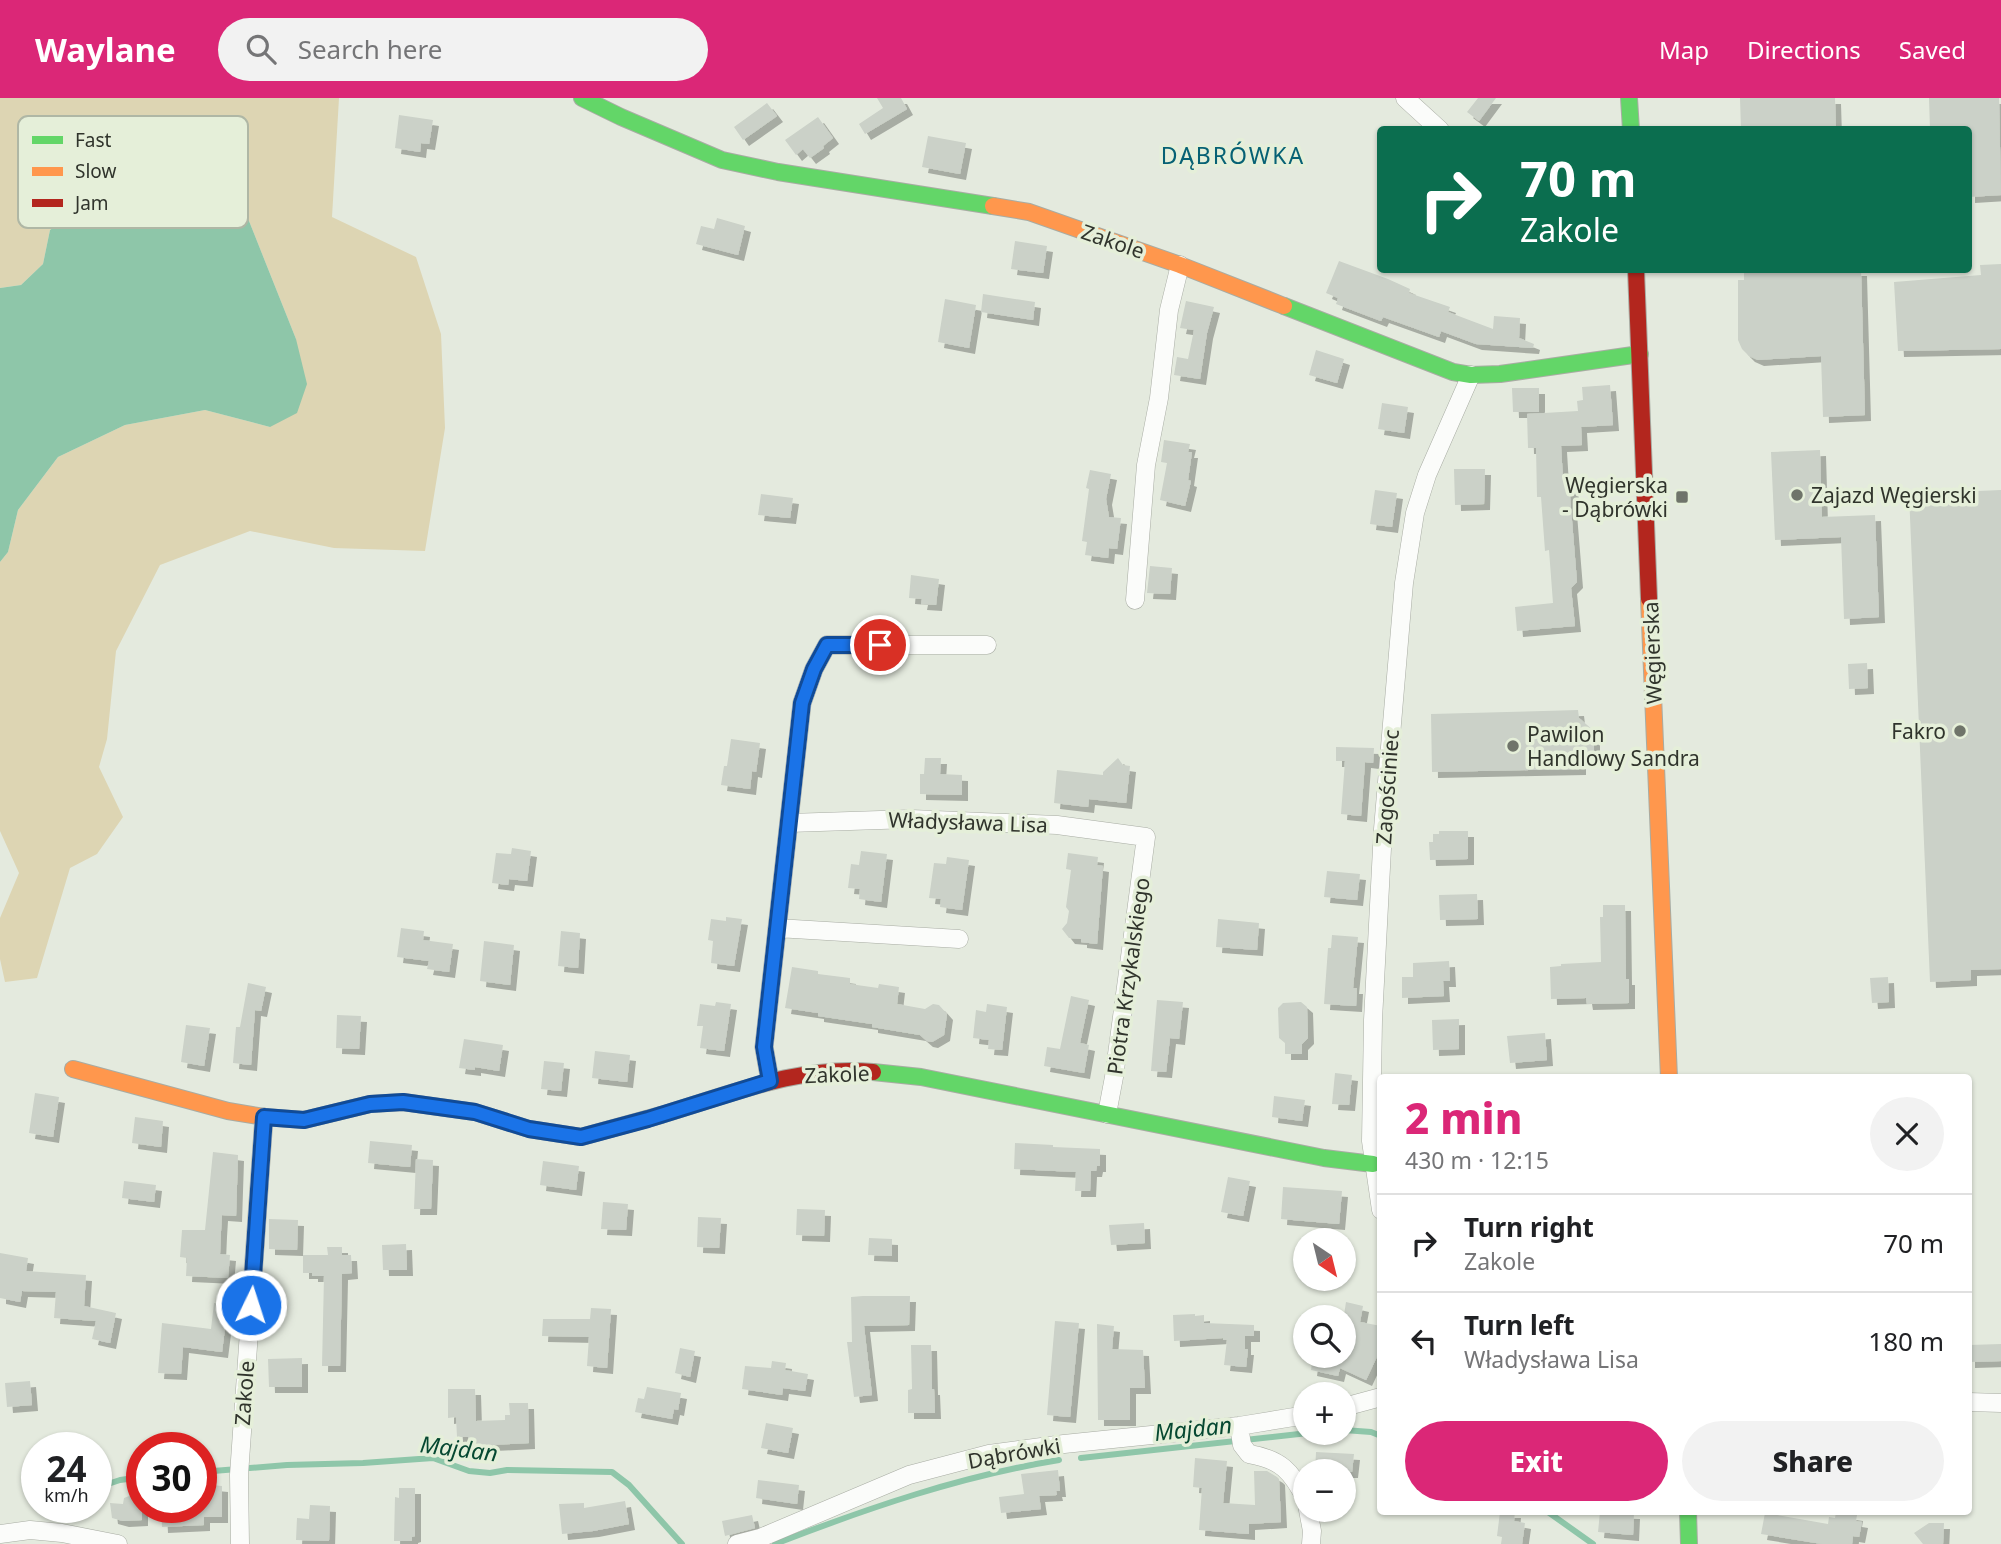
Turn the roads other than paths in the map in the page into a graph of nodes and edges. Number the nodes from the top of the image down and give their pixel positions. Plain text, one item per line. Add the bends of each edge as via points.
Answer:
1 (582, 98) edge
2 (1405, 98) edge
3 (1629, 98) edge
4 (1436, 126) edge
5 (1631, 126) edge
6 (1180, 264) junction
7 (1636, 273) edge
8 (1640, 354) junction
9 (1471, 376) junction
10 (1135, 600) dead end
11 (987, 645) dead end
12 (789, 823) junction
13 (1146, 837) joint
14 (777, 928) junction
15 (959, 939) dead end
16 (73, 1069) dead end
17 (1669, 1074) edge
18 (770, 1081) junction
19 (1107, 1114) junction
20 (264, 1117) junction
21 (1373, 1164) junction
22 (1377, 1187) edge
23 (1377, 1397) edge
24 (1972, 1402) edge
25 (1356, 1403) edge
26 (2001, 1403) edge
27 (1293, 1419) edge
28 (1240, 1434) junction
29 (1293, 1478) edge
30 (1688, 1515) edge
31 (1310, 1522) edge
32 (0, 1534) edge
33 (118, 1544) edge
34 (240, 1544) edge
35 (737, 1544) edge
36 (1311, 1544) edge
37 (1689, 1544) edge

1 - 6 street, Zakole via 722,160 1029,212
2 - 4 street
3 - 5 street
6 - 9 street, Zakole
6 - 10 street via 1146,465
7 - 8 street, Węgierska
8 - 9 street, Zakole
8 - 17 street, Węgierska
9 - 21 street, Zagościniec via 1427,475 1415,513 1404,583 1374,993
11 - 12 street via 827,645 802,703
12 - 13 street, Władysława Lisa via 911,819 1057,825
12 - 14 street
13 - 19 street, Piotra Krzykalskiego
14 - 15 street
14 - 18 street via 764,1047
16 - 20 street, Zakole
18 - 19 street, Zakole via 848,1070 897,1074
18 - 20 street, Zakole via 581,1137 529,1129 475,1112 403,1102 370,1104 304,1120
19 - 21 street, Zakole
20 - 34 street, Zakole via 239,1471
21 - 22 street, Zagościniec
23 - 25 street
24 - 26 street
27 - 28 street, Dąbrówki
28 - 29 street via 1249,1454 1268,1457
28 - 35 street, Dąbrówki via 1064,1444 989,1454 909,1475
30 - 37 street
31 - 36 street
32 - 33 street via 30,1530

